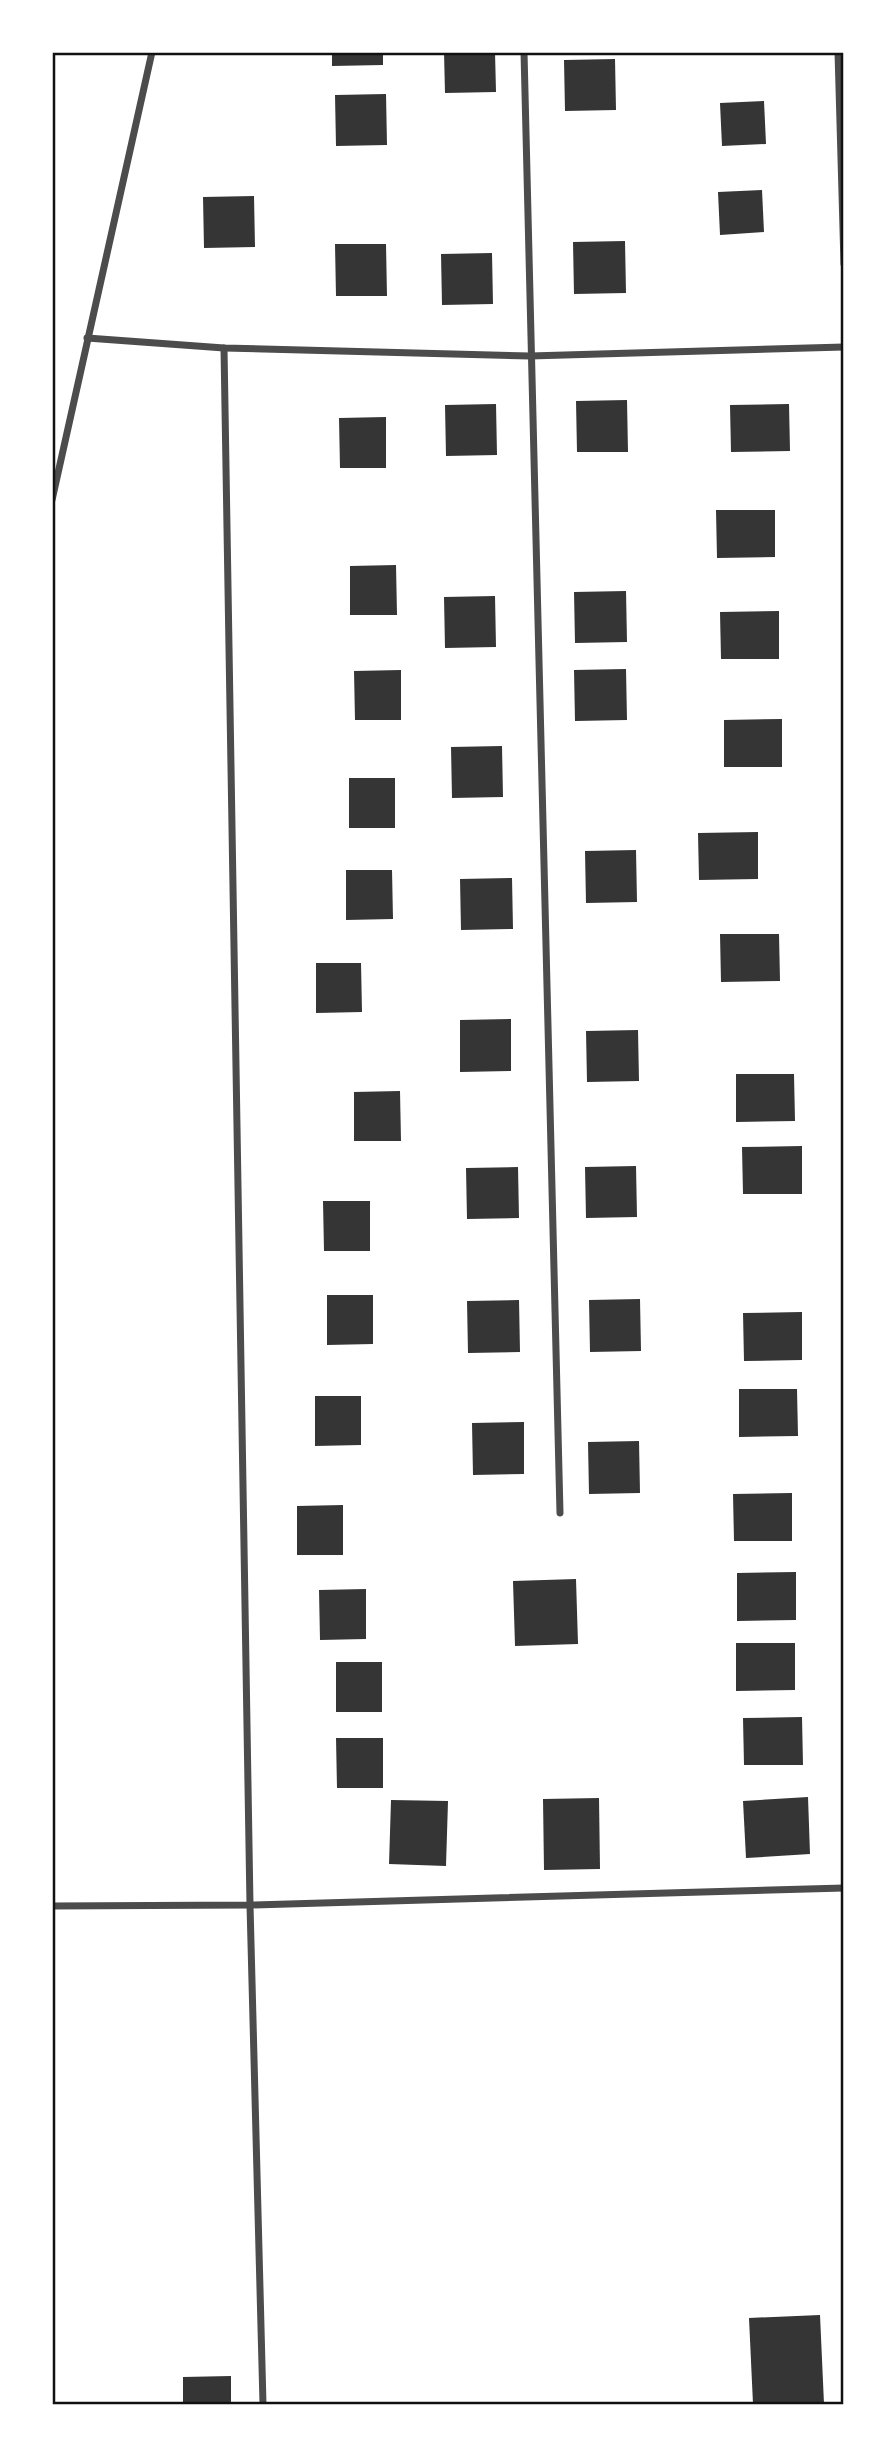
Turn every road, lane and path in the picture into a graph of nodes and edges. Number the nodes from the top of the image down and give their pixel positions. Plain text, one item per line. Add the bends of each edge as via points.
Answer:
1 (152, 52) edge
2 (524, 52) edge
3 (838, 52) edge
4 (844, 264) edge
5 (86, 338) junction
6 (844, 347) edge
7 (224, 348) junction
8 (530, 356) junction
9 (52, 500) edge
10 (560, 1513) dead end
11 (844, 1888) edge
12 (250, 1905) junction
13 (52, 1906) edge
14 (263, 2404) edge

1 - 5 street
2 - 8 street
3 - 4 street
5 - 7 street
5 - 9 street
6 - 8 street
7 - 8 street
7 - 12 street
8 - 10 street
11 - 12 street
12 - 13 street
12 - 14 street

